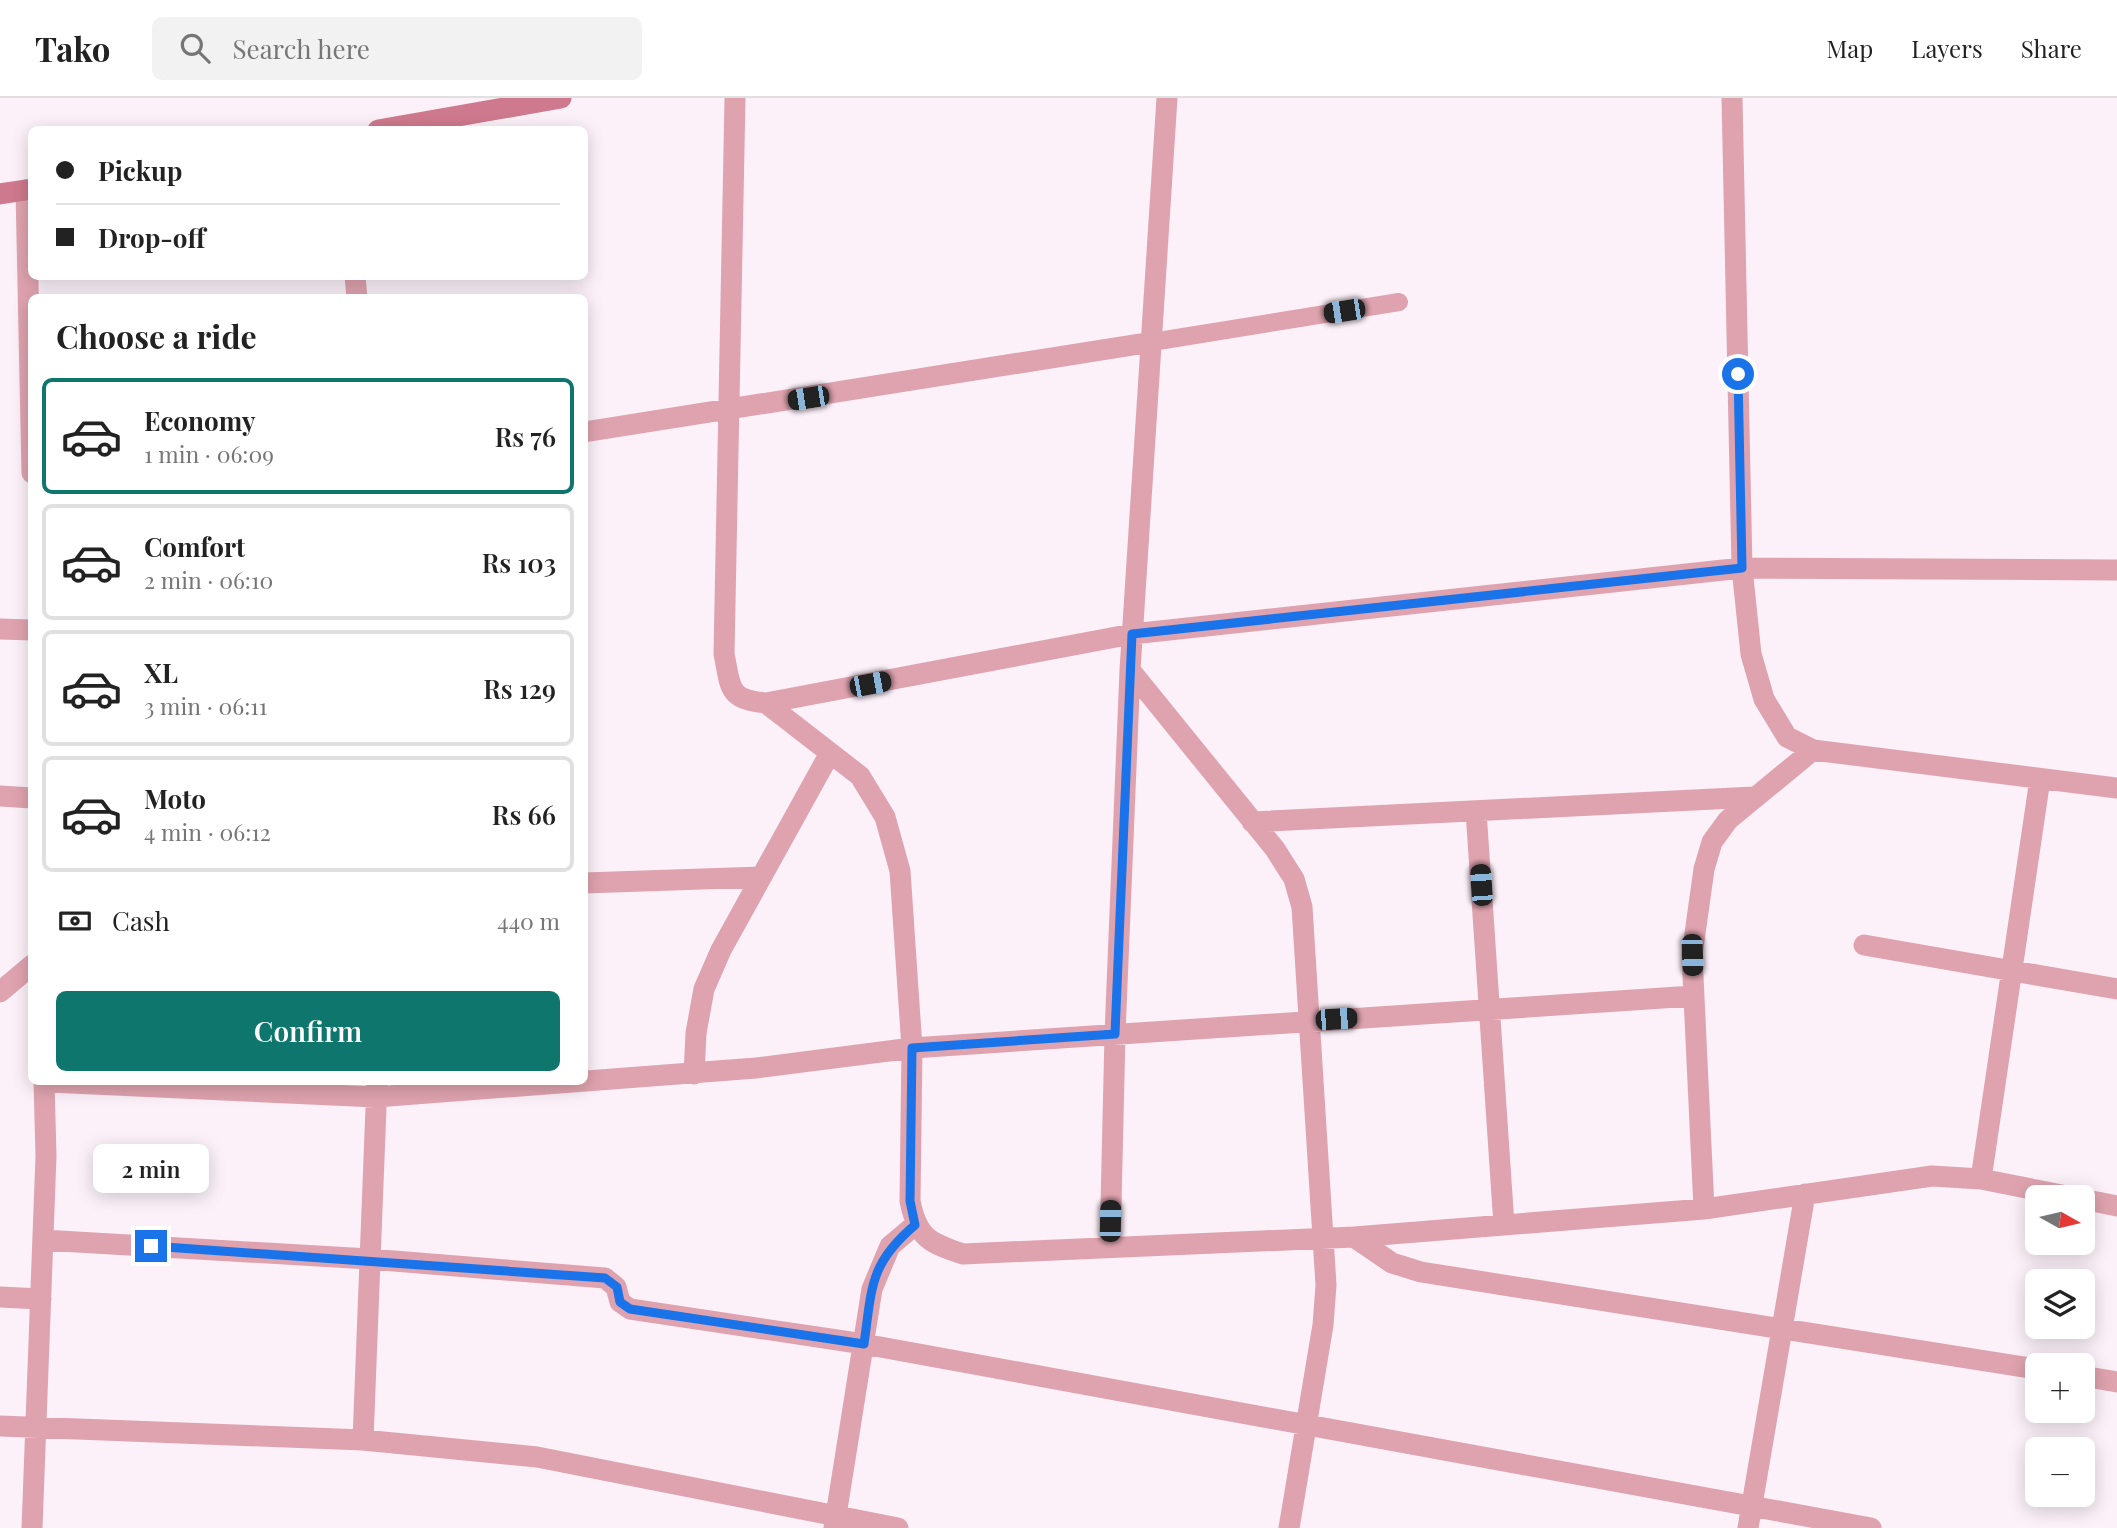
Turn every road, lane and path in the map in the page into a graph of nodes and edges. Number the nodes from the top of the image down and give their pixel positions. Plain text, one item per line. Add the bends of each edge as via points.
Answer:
1 (561, 98) edge
2 (734, 98) edge
3 (1167, 98) edge
4 (1732, 98) edge
5 (401, 126) edge
6 (28, 190) edge
7 (0, 194) edge
8 (1399, 302) dead end
9 (1152, 342) junction
10 (728, 411) junction
11 (588, 431) edge
12 (1742, 568) junction
13 (2117, 570) edge
14 (0, 629) edge
15 (28, 630) edge
16 (1132, 634) junction
17 (1130, 670) junction
18 (766, 704) junction
19 (1813, 750) junction
20 (830, 753) junction
21 (2040, 779) junction
22 (2117, 789) edge
23 (0, 796) edge
24 (1754, 797) junction
25 (28, 798) edge
26 (1476, 811) junction
27 (1252, 821) junction
28 (761, 877) junction
29 (588, 884) edge
30 (1864, 945) dead end
31 (28, 968) edge
32 (2011, 972) junction
33 (2117, 989) edge
34 (0, 992) edge
35 (1693, 996) junction
36 (1491, 1009) junction
37 (1310, 1021) junction
38 (1115, 1034) junction
39 (912, 1048) junction
40 (694, 1074) junction
41 (588, 1079) edge
42 (47, 1085) edge
43 (188, 1085) edge
44 (461, 1085) edge
45 (376, 1089) edge
46 (1981, 1179) junction
47 (2025, 1188) edge
48 (1805, 1194) junction
49 (2095, 1202) edge
50 (2117, 1206) edge
51 (1704, 1209) junction
52 (915, 1225) junction
53 (1504, 1225) junction
54 (1354, 1237) junction
55 (1323, 1239) junction
56 (43, 1240) junction
57 (1110, 1247) junction
58 (369, 1259) junction
59 (0, 1297) edge
60 (41, 1299) junction
61 (1782, 1328) junction
62 (864, 1344) junction
63 (2025, 1367) edge
64 (2095, 1378) edge
65 (2117, 1382) edge
66 (0, 1426) edge
67 (1307, 1426) junction
68 (36, 1428) junction
69 (363, 1440) junction
70 (1751, 1506) junction
71 (835, 1522) edge
72 (32, 1528) edge
73 (898, 1528) edge
74 (1289, 1528) edge
75 (1748, 1528) edge
76 (1871, 1528) edge

1 - 5 main road
2 - 10 street
3 - 9 street
4 - 12 street
6 - 7 main road
8 - 9 lane
9 - 10 street
9 - 16 street
10 - 11 street
10 - 18 street via 724,654 732,692 743,702
12 - 13 street
12 - 16 street
12 - 19 street via 1751,654 1764,699 1787,737
14 - 15 street
16 - 17 street
16 - 18 street
17 - 27 street
17 - 38 street
18 - 20 street
19 - 21 street
19 - 24 street
20 - 28 street
20 - 39 street via 860,776 885,817 897,860
21 - 22 street
21 - 32 street
23 - 25 street
24 - 26 street
24 - 35 street via 1712,842 1692,955
26 - 27 street
26 - 36 street
27 - 37 street via 1294,879 1302,907
28 - 29 street
28 - 40 street via 704,989
30 - 32 street
31 - 34 street
32 - 33 street
32 - 46 street
35 - 36 street
35 - 51 street
36 - 37 street
36 - 53 street
37 - 38 street
37 - 55 street
38 - 39 street
38 - 57 street
39 - 40 street
39 - 52 street via 910,1201
40 - 41 street
42 - 56 street
43 - 45 street
44 - 45 street
45 - 58 street
46 - 47 street
46 - 48 street via 1931,1176
48 - 51 street
48 - 61 street
49 - 50 street
51 - 53 street
52 - 57 street via 934,1244 962,1254
52 - 62 street via 890,1246 880,1264
53 - 54 street
54 - 55 street
54 - 61 street via 1383,1258 1420,1272
55 - 57 street
55 - 67 street via 1323,1325
56 - 58 street
56 - 60 street
58 - 62 street via 605,1278 617,1287 620,1302 630,1309
58 - 69 street
59 - 60 street
60 - 68 street
61 - 63 street
61 - 70 street
62 - 67 street
62 - 71 street
64 - 65 street
66 - 68 street
67 - 70 street
67 - 74 street
68 - 69 street
68 - 72 street
69 - 71 street via 537,1457
70 - 75 street
70 - 76 street
71 - 73 street

